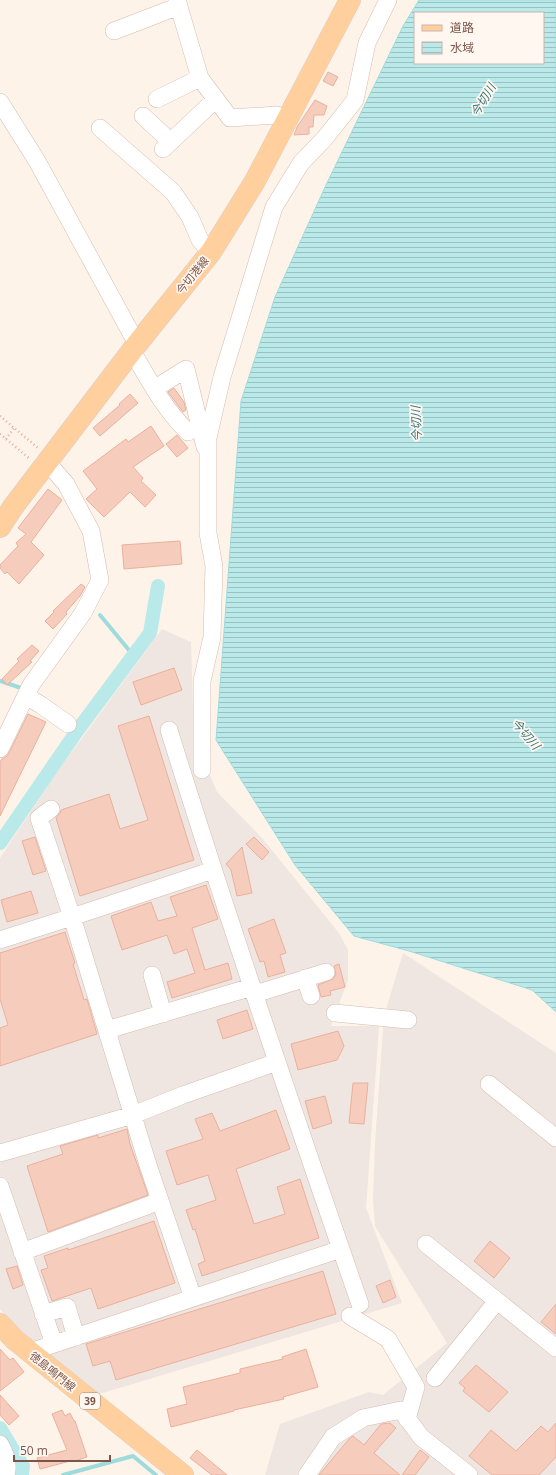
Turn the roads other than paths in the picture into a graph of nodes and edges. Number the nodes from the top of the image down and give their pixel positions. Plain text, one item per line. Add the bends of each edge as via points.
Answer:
1 (350, 0) edge
2 (388, 0) edge
3 (178, 3) edge
4 (114, 31) dead end
5 (200, 78) junction
6 (157, 98) dead end
7 (216, 99) junction
8 (0, 103) edge
9 (143, 116) dead end
10 (286, 123) junction
11 (100, 128) dead end
12 (211, 252) junction
13 (134, 348) junction
14 (154, 389) junction
15 (188, 432) dead end
16 (208, 460) junction
17 (47, 463) junction
18 (0, 527) edge
19 (26, 696) junction
20 (68, 724) dead end
21 (169, 730) dead end
22 (0, 749) edge
23 (202, 770) dead end
24 (51, 809) dead end
25 (213, 870) junction
26 (72, 917) junction
27 (0, 940) edge
28 (326, 972) dead end
29 (152, 975) dead end
30 (306, 978) junction
31 (253, 990) junction
32 (310, 996) dead end
33 (335, 1013) dead end
34 (163, 1014) junction
35 (408, 1020) dead end
36 (107, 1030) junction
37 (277, 1062) junction
38 (489, 1084) dead end
39 (133, 1115) junction
40 (556, 1138) edge
41 (0, 1152) edge
42 (0, 1186) edge
43 (160, 1201) junction
44 (426, 1244) dead end
45 (341, 1249) junction
46 (22, 1252) junction
47 (193, 1298) junction
48 (497, 1301) junction
49 (43, 1314) junction
50 (0, 1324) edge
51 (76, 1337) junction
52 (54, 1344) junction
53 (556, 1348) edge
54 (30, 1352) junction
55 (435, 1378) dead end
56 (408, 1419) junction
57 (0, 1444) edge
58 (6, 1475) edge
59 (183, 1475) edge
60 (307, 1475) edge
61 (469, 1475) edge

1 - 10 main road, 今切港線
2 - 16 street via 368,43 354,100 302,163 274,206 222,377 208,438
3 - 4 street
3 - 5 street
5 - 6 street
5 - 7 street
7 - 9 street via 167,145
7 - 10 street via 230,118 277,114
8 - 13 street via 37,161
10 - 12 main road, 今切港線 via 255,181
11 - 12 street via 173,192 190,217 200,240
12 - 13 main road, 今切港線
13 - 14 street
13 - 17 main road, 今切港線
14 - 15 street
14 - 16 street via 189,366
16 - 23 street via 208,533 214,566 212,637 202,681
17 - 18 main road, 今切港線
17 - 19 street via 66,484 91,531 100,580 83,613 31,685
19 - 20 street
19 - 22 street
21 - 25 street
24 - 26 street via 40,818
25 - 26 street
25 - 31 street
26 - 27 street
26 - 36 street
28 - 30 street
29 - 34 street
30 - 31 street
30 - 32 street
31 - 34 street
31 - 37 street
33 - 35 street
34 - 36 street
36 - 39 street
37 - 39 street
37 - 45 street
38 - 40 street
39 - 41 street
39 - 43 street
42 - 46 street
43 - 46 street
43 - 47 street
44 - 48 street
45 - 47 street
45 - 56 street via 355,1310 388,1339 416,1387
46 - 49 street
47 - 51 street
48 - 53 street
48 - 55 street
49 - 51 street via 67,1307
49 - 52 street
50 - 54 main road, 徳島鳴門線 / 39
51 - 52 street
52 - 54 street
54 - 59 main road, 徳島鳴門線 / 39
56 - 60 street via 401,1410 363,1418 333,1437
56 - 61 street via 421,1438
57 - 58 street via 6,1458

